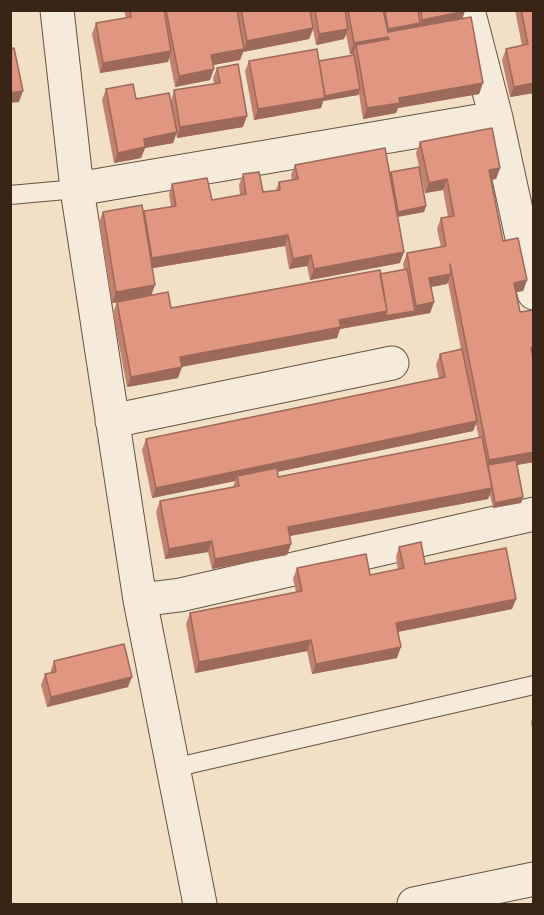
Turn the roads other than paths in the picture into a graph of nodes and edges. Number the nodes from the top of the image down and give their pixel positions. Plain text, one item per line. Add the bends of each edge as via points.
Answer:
1 (57, 10) edge
2 (468, 10) edge
3 (496, 118) junction
4 (77, 189) junction
5 (10, 195) edge
6 (534, 293) edge
7 (392, 363) dead end
8 (112, 421) junction
9 (534, 514) edge
10 (140, 600) junction
11 (534, 685) edge
12 (173, 768) junction
13 (534, 879) edge
14 (200, 904) edge
15 (414, 904) edge

1 - 4 street
2 - 3 street
3 - 4 street
3 - 6 street
4 - 5 lane
4 - 8 street
7 - 8 street
8 - 10 street
9 - 10 street via 180,595
10 - 12 street
11 - 12 lane
12 - 14 street
13 - 15 street

